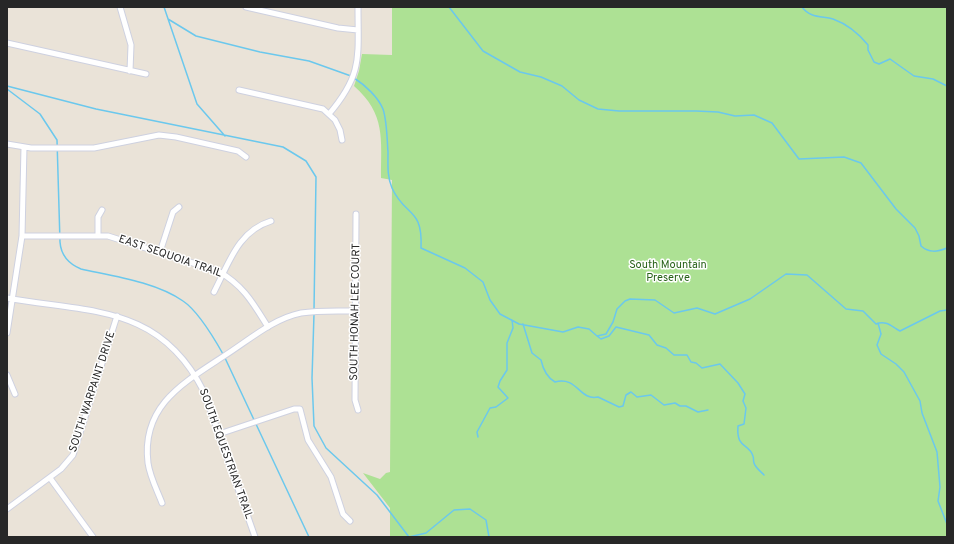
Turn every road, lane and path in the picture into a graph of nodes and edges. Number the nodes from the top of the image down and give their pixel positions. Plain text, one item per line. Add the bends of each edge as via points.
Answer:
1 (120, 7) edge
2 (246, 7) edge
3 (358, 7) edge
4 (358, 30) junction
5 (7, 43) edge
6 (130, 71) junction
7 (146, 74) dead end
8 (240, 90) dead end
9 (328, 114) junction
10 (342, 140) dead end
11 (7, 144) edge
12 (24, 147) junction
13 (246, 157) dead end
14 (179, 207) dead end
15 (102, 210) dead end
16 (356, 214) dead end
17 (271, 220) dead end
18 (22, 236) junction
19 (98, 236) junction
20 (160, 252) junction
21 (223, 274) junction
22 (214, 292) dead end
23 (10, 298) edge
24 (356, 311) junction
25 (117, 316) junction
26 (268, 327) junction
27 (7, 333) edge
28 (195, 374) junction
29 (7, 375) edge
30 (15, 394) dead end
31 (358, 410) dead end
32 (219, 434) junction
33 (50, 478) junction
34 (162, 503) dead end
35 (7, 509) edge
36 (350, 521) dead end
37 (93, 537) edge
38 (255, 537) edge

1 - 6 street via 131,45
2 - 4 street via 338,28
3 - 4 street
4 - 9 street via 358,58 353,80
5 - 6 street
6 - 7 street
8 - 9 street via 312,106 323,109
9 - 10 street via 340,130
11 - 12 street
12 - 13 street via 102,147 167,136 238,151
12 - 18 street
14 - 20 street via 173,212
15 - 19 street via 98,217
16 - 24 street, SOUTH HONAH LEE COURT
17 - 21 street via 256,227 243,238
18 - 19 street, EAST SEQUOIA TRAIL
18 - 23 street
19 - 20 street, EAST SEQUOIA TRAIL via 120,239
20 - 21 street, EAST SEQUOIA TRAIL
21 - 22 street
21 - 26 street, EAST SEQUOIA TRAIL via 247,293
23 - 25 street, SOUTH EQUESTRIAN TRAIL
23 - 27 street
24 - 26 street via 310,312 288,317
24 - 31 street, SOUTH HONAH LEE COURT via 355,400
25 - 28 street, SOUTH EQUESTRIAN TRAIL via 129,319 153,332 181,356
25 - 33 street, SOUTH WARPAINT DRIVE via 77,446 69,462
26 - 28 street
28 - 32 street, SOUTH EQUESTRIAN TRAIL
28 - 34 street via 161,405 152,424 147,445 148,464
29 - 30 street
32 - 36 street via 294,409 301,410 304,431 331,477 343,514
32 - 38 street, SOUTH EQUESTRIAN TRAIL
33 - 35 street, SOUTH WARPAINT DRIVE
33 - 37 street

